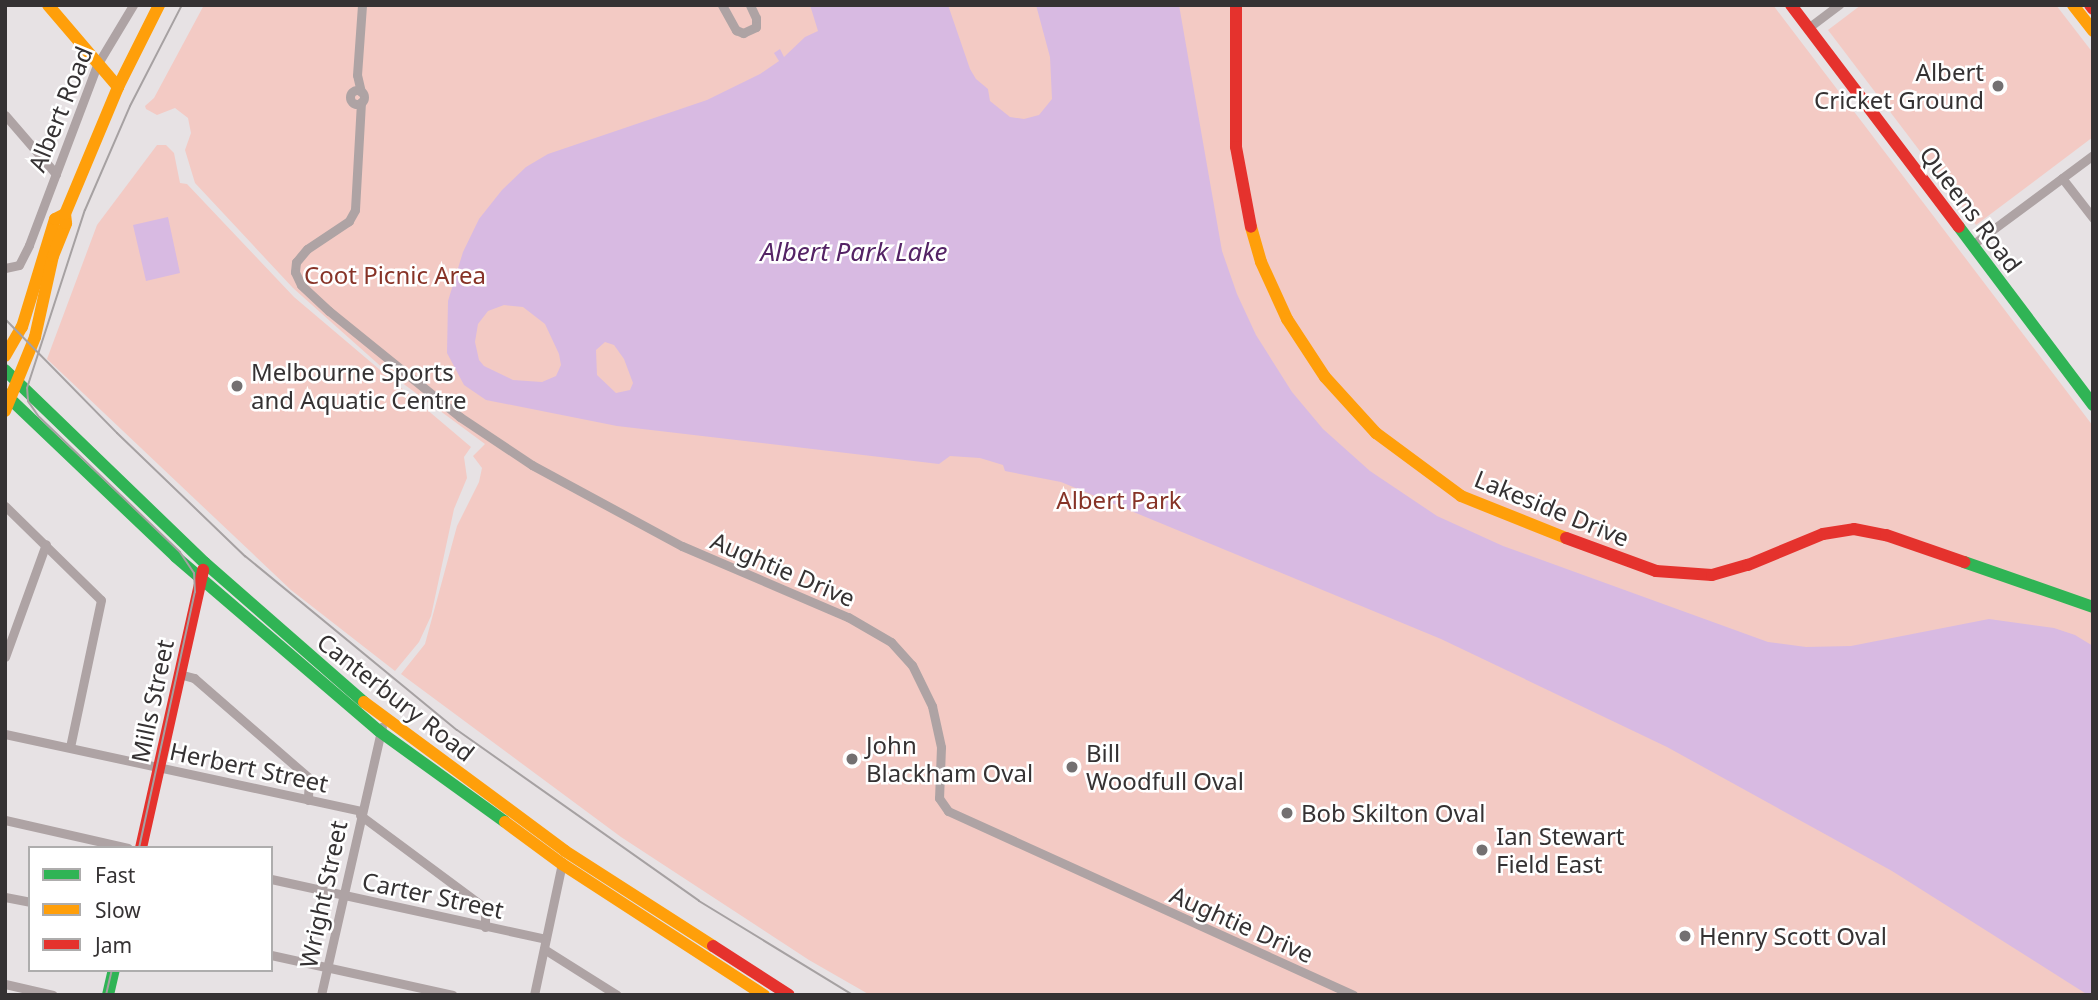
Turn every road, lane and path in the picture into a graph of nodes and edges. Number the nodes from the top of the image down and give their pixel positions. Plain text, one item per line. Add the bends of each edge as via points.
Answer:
1 (48, 5) edge
2 (133, 5) edge
3 (159, 5) edge
4 (362, 5) edge
5 (722, 5) edge
6 (750, 5) edge
7 (1236, 5) edge
8 (1791, 5) edge
9 (1839, 5) edge
10 (2073, 5) edge
11 (1808, 28) junction
12 (2093, 31) edge
13 (97, 65) junction
14 (118, 87) junction
15 (5, 115) edge
16 (2093, 155) edge
17 (56, 174) junction
18 (2062, 178) junction
19 (65, 214) junction
20 (2093, 218) edge
21 (1972, 245) junction
22 (9, 268) edge
23 (5, 356) edge
24 (5, 370) edge
25 (18, 381) junction
26 (7, 401) edge
27 (2093, 405) edge
28 (5, 506) edge
29 (46, 544) junction
30 (205, 563) junction
31 (201, 578) junction
32 (2093, 607) edge
33 (5, 657) edge
34 (179, 674) junction
35 (382, 726) junction
36 (5, 734) edge
37 (70, 747) junction
38 (159, 767) junction
39 (308, 800) junction
40 (361, 813) junction
41 (5, 820) edge
42 (119, 846) edge
43 (141, 846) edge
44 (564, 857) junction
45 (273, 879) edge
46 (343, 895) junction
47 (5, 897) edge
48 (28, 902) edge
49 (485, 927) junction
50 (545, 944) junction
51 (273, 955) edge
52 (327, 967) junction
53 (114, 972) edge
54 (5, 984) edge
55 (749, 984) edge
56 (53, 995) edge
57 (108, 995) edge
58 (321, 995) edge
59 (453, 995) edge
60 (534, 995) edge
61 (617, 995) edge
62 (764, 995) edge
63 (789, 995) edge
64 (1353, 995) edge

1 - 13 main road
2 - 13 street, Albert Road
3 - 14 main road, Albert Road
4 - 64 street, Aughtie Drive via 355,210 341,228 307,248 296,262 300,285 460,417 532,465 670,541 848,617 891,642 912,665 932,706 941,747 939,798 945,810
5 - 6 street via 736,30 743,33 755,29 757,23
7 - 32 main road, Lakeside Drive via 1236,147 1245,208 1264,269 1287,319 1325,377 1367,425 1419,467 1461,496 1505,516 1656,571 1712,575 1823,534 1854,529 1886,535
8 - 11 main road, Queens Road
9 - 11 street
10 - 12 main road
11 - 21 main road, Queens Road
13 - 14 main road
13 - 17 street, Albert Road
14 - 19 main road, Albert Road
15 - 17 street
16 - 18 street
17 - 22 street, Albert Road via 19,265
18 - 20 street
18 - 21 street
19 - 23 main road, Albert Road via 55,219 22,327
19 - 25 main road, Albert Road via 37,330
21 - 27 main road, Queens Road
24 - 25 main road, Canterbury Road
25 - 26 main road, Albert Road
25 - 30 main road, Canterbury Road
26 - 31 main road, Canterbury Road
28 - 29 street
29 - 33 street
29 - 37 street via 101,603
30 - 31 main road, Mills Street
30 - 35 main road, Canterbury Road
31 - 34 main road, Mills Street
31 - 35 main road, Canterbury Road
34 - 38 main road, Mills Street
34 - 39 street via 194,678 309,778
35 - 40 street, Wright Street
35 - 44 main road, Canterbury Road
36 - 37 street, Herbert Street
37 - 38 street, Herbert Street
38 - 39 street, Herbert Street
38 - 43 main road, Mills Street
39 - 40 street, Herbert Street
40 - 46 street, Wright Street
40 - 49 street via 481,905
41 - 42 street
44 - 50 street
44 - 55 main road, Canterbury Road
45 - 46 street, Carter Street
46 - 49 street, Carter Street
46 - 52 street, Wright Street
47 - 48 street
49 - 50 street, Carter Street
50 - 60 street
50 - 61 street
51 - 52 street
52 - 58 street, Wright Street
52 - 59 street
53 - 57 main road
54 - 56 street
55 - 62 main road, Canterbury Road
55 - 63 main road, Canterbury Road

